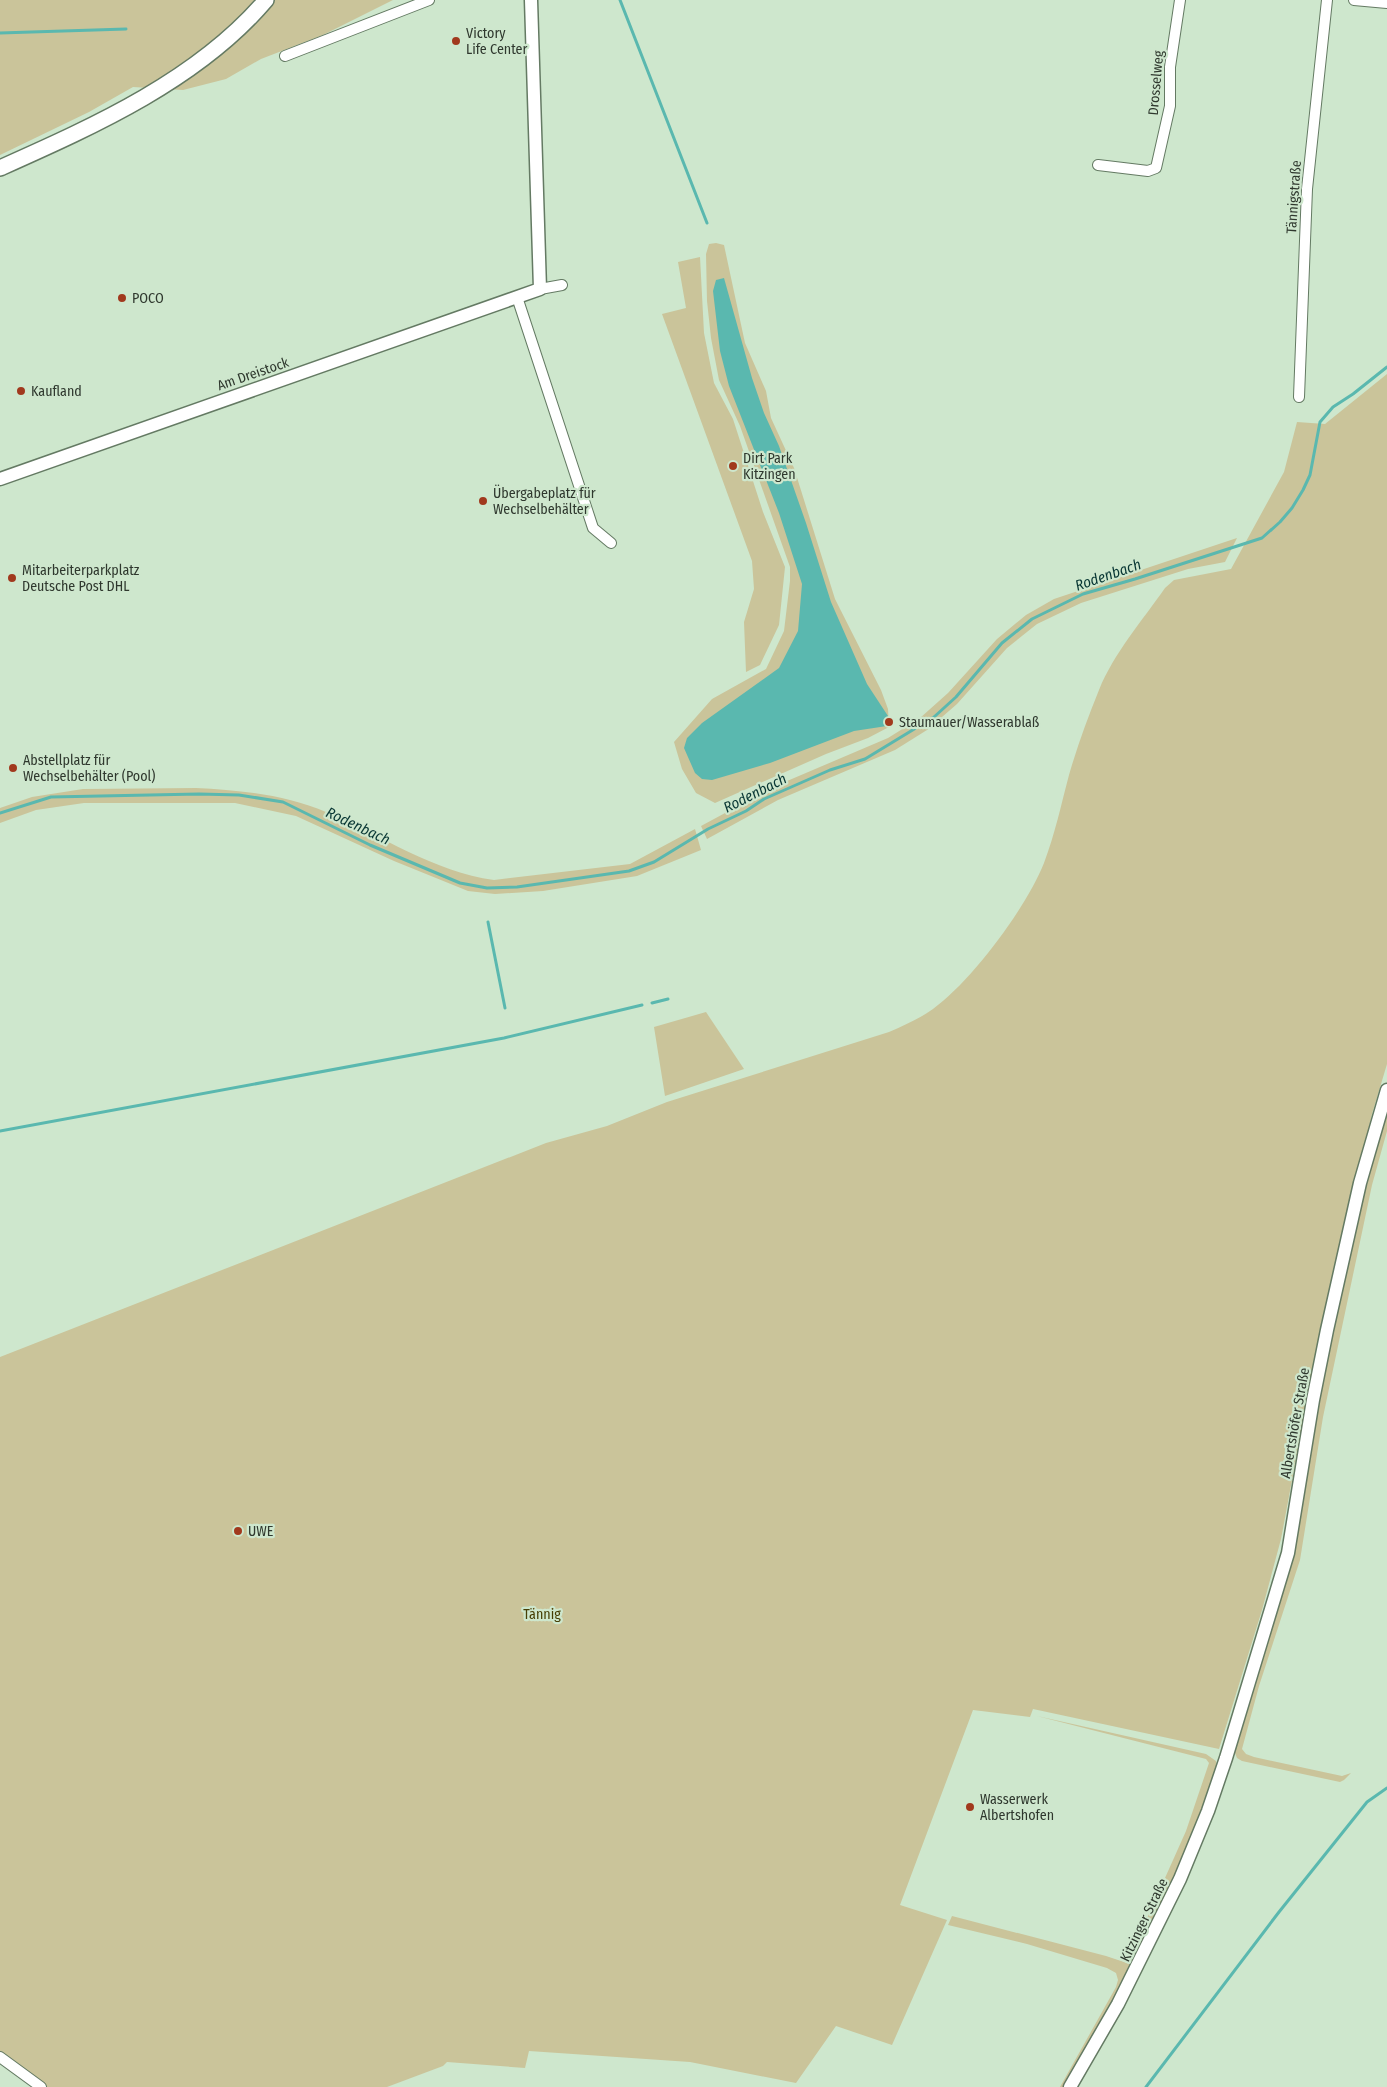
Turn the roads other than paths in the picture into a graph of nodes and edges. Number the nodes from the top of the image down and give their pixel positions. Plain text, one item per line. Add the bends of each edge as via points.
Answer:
1 (266, 0) edge
2 (429, 0) edge
3 (530, 0) edge
4 (1180, 0) edge
5 (1326, 0) edge
6 (1354, 0) edge
7 (1387, 3) edge
8 (285, 56) dead end
9 (1098, 164) dead end
10 (0, 168) edge
11 (562, 285) dead end
12 (540, 289) junction
13 (517, 297) junction
14 (1299, 397) dead end
15 (0, 480) edge
16 (611, 543) dead end
17 (1387, 1090) edge
18 (1226, 1758) joint
19 (0, 2057) edge
20 (41, 2087) edge
21 (1070, 2087) edge

1 - 10 main road via 226,39 144,99 81,132
2 - 8 street
3 - 12 street
4 - 9 street, Drosselweg via 1170,67 1170,106 1156,168 1148,171
5 - 14 street, Tännigstraße via 1307,189
6 - 7 street
11 - 12 street
12 - 13 street, Am Dreistock
13 - 15 street, Am Dreistock
13 - 16 street via 593,528
17 - 18 street, Albertshöfer Straße via 1360,1183 1327,1330 1288,1553
18 - 21 street, Kitzinger Straße via 1180,1879 1127,1988
19 - 20 street

